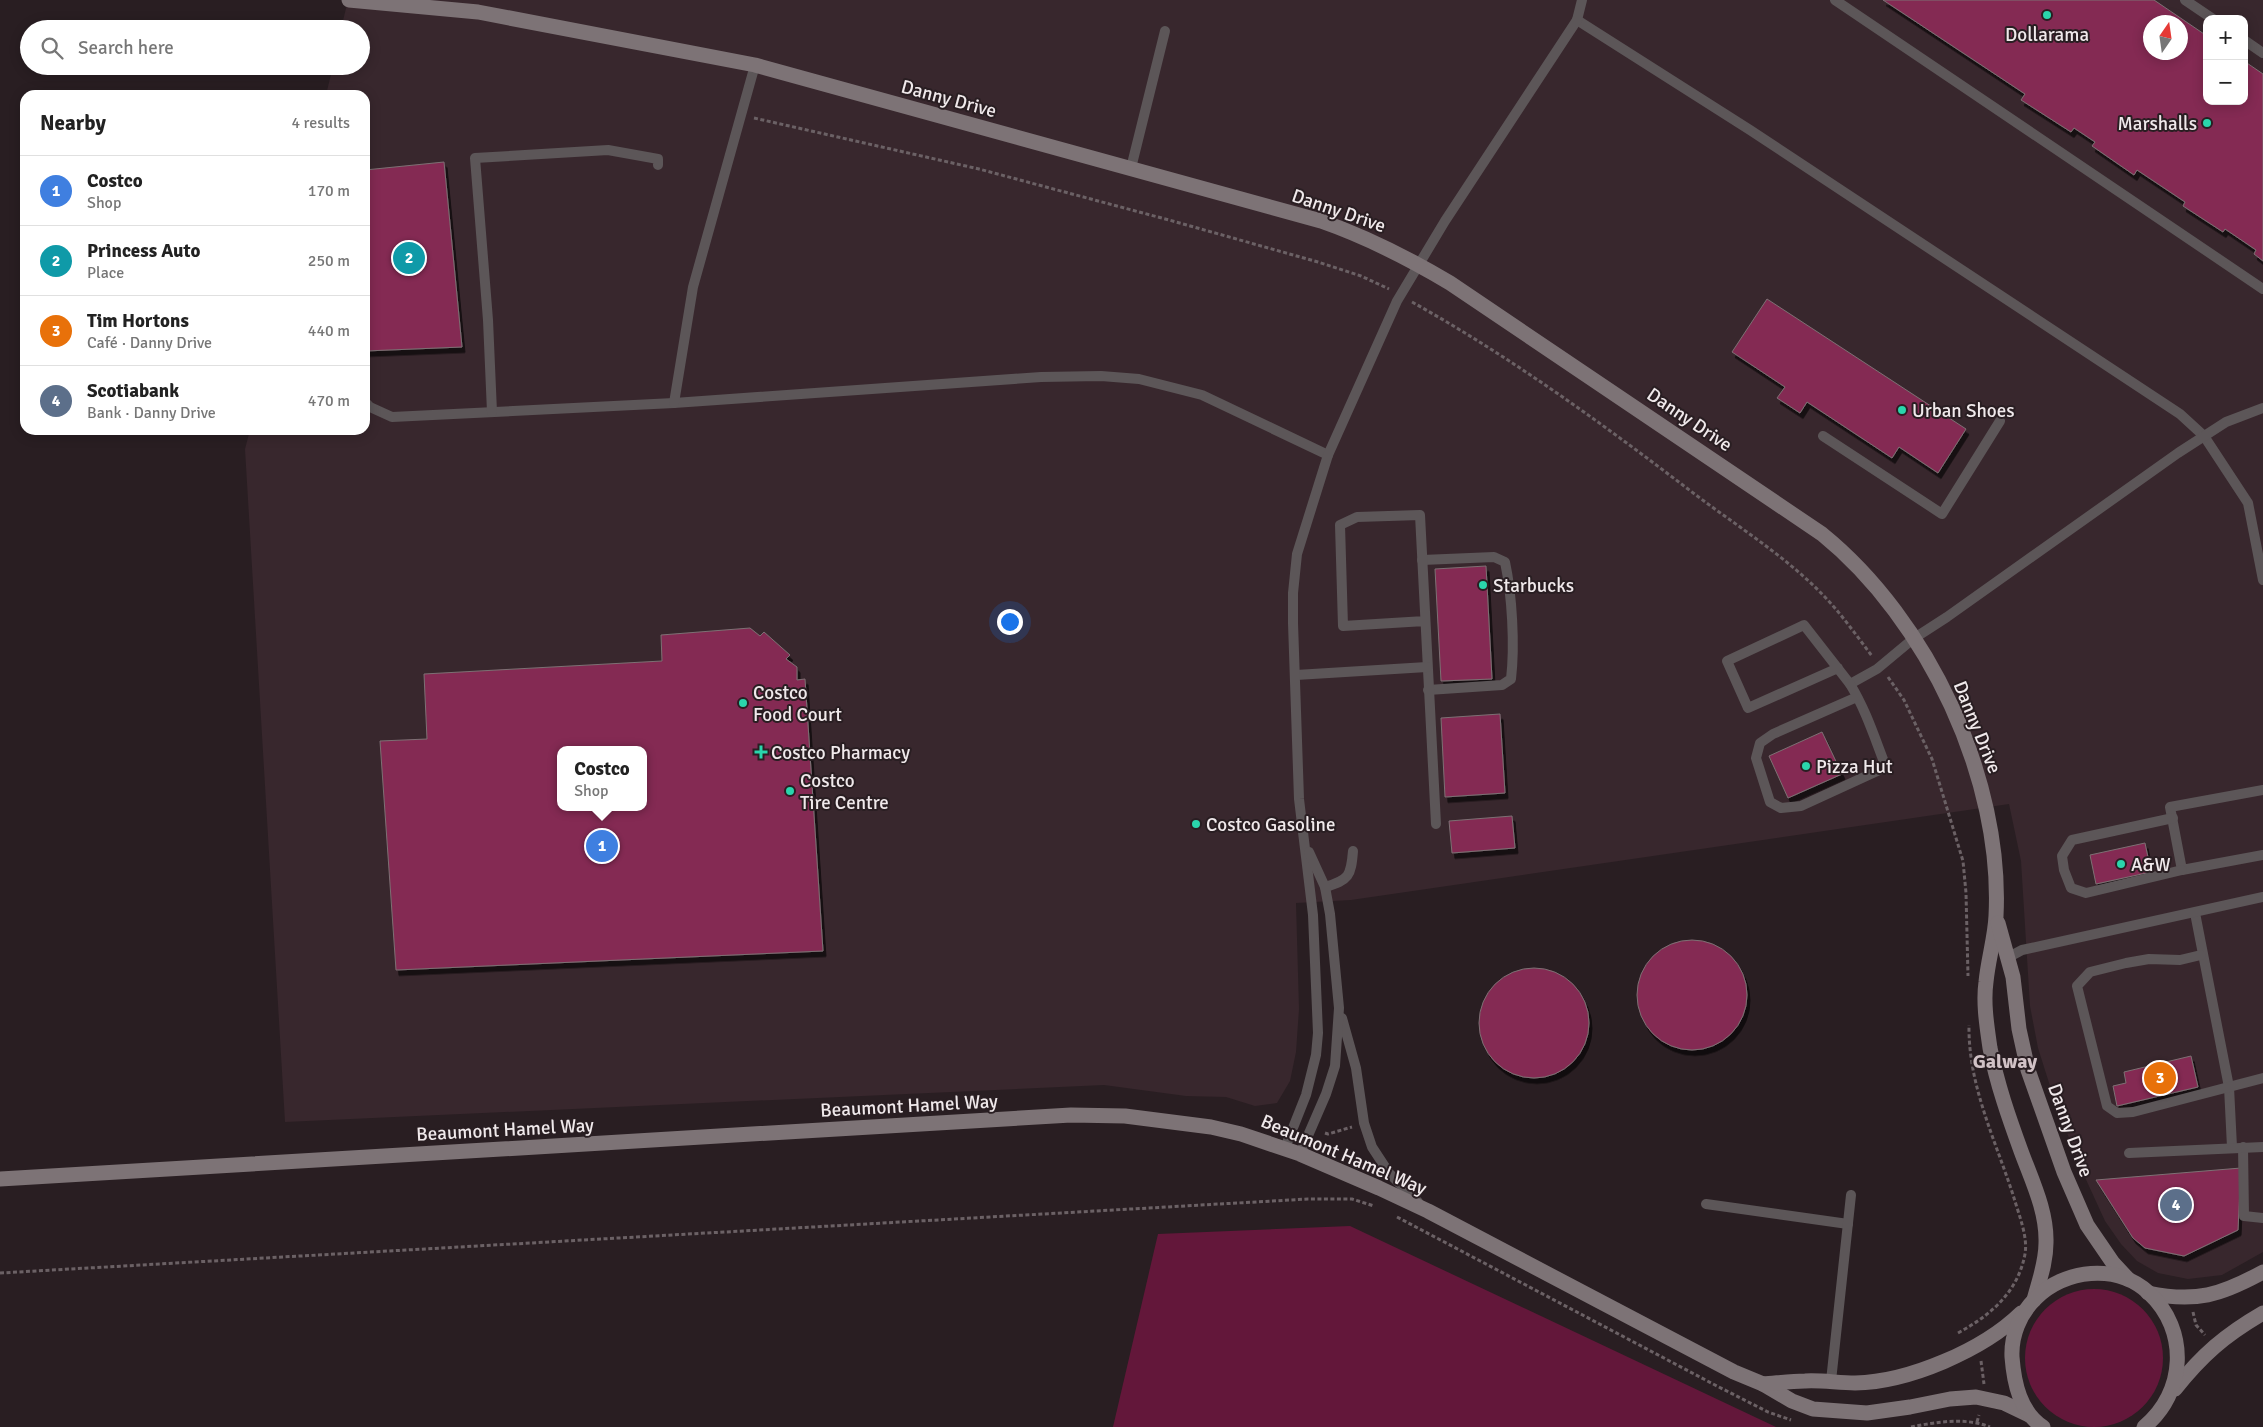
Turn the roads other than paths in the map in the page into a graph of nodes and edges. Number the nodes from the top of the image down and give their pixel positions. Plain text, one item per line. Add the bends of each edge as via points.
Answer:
1 (348, 0) edge
2 (1582, 0) edge
3 (1835, 0) edge
4 (2185, 0) edge
5 (2207, 15) edge
6 (1577, 20) junction
7 (1165, 31) dead end
8 (2248, 43) edge
9 (2263, 53) edge
10 (755, 65) junction
11 (658, 165) dead end
12 (1131, 168) junction
13 (1419, 265) junction
14 (2263, 288) edge
15 (674, 403) junction
16 (370, 407) edge
17 (2263, 408) edge
18 (492, 412) junction
19 (2000, 421) dead end
20 (1823, 436) dead end
21 (2204, 436) junction
22 (1328, 455) junction
23 (1422, 560) junction
24 (2263, 580) edge
25 (1425, 622) junction
26 (1913, 639) junction
27 (1427, 667) junction
28 (1838, 668) junction
29 (1296, 675) junction
30 (1850, 684) junction
31 (1428, 690) junction
32 (1857, 697) junction
33 (2263, 790) edge
34 (2173, 818) junction
35 (1436, 824) dead end
36 (1305, 844) junction
37 (1353, 851) dead end
38 (2263, 855) edge
39 (2182, 870) junction
40 (1325, 887) junction
41 (2263, 897) edge
42 (2195, 913) junction
43 (1996, 917) junction
44 (2202, 955) junction
45 (2007, 958) junction
46 (1339, 1008) junction
47 (2263, 1078) edge
48 (2229, 1087) junction
49 (2232, 1147) junction
50 (2243, 1147) junction
51 (2263, 1147) edge
52 (1285, 1148) junction
53 (2129, 1153) dead end
54 (1300, 1154) junction
55 (0, 1179) edge
56 (1851, 1195) dead end
57 (1706, 1204) dead end
58 (1428, 1211) junction
59 (2263, 1218) edge
60 (1848, 1224) junction
61 (2263, 1272) edge
62 (2131, 1282) junction
63 (2148, 1292) junction
64 (2031, 1303) junction
65 (2263, 1313) edge
66 (1831, 1381) junction
67 (1763, 1384) junction
68 (2172, 1392) junction
69 (2036, 1423) edge
70 (2144, 1427) edge

1 - 10 main road, Danny Drive via 478,12
2 - 6 lane
3 - 14 lane
4 - 5 lane
6 - 13 lane
6 - 21 lane via 2180,414
7 - 12 lane
8 - 9 lane
10 - 12 main road, Danny Drive
10 - 15 lane via 693,287
11 - 18 lane via 658,159 608,150 476,158
12 - 13 main road, Danny Drive via 1321,221 1380,244
13 - 22 lane via 1393,309
13 - 26 main road, Danny Drive via 1809,524 1863,571
15 - 18 lane
15 - 22 lane via 1042,377 1111,377 1167,385 1202,395
16 - 18 lane via 392,417
17 - 21 lane via 2226,422
19 - 20 lane via 1942,514
21 - 24 lane via 2248,503
21 - 26 lane
22 - 29 lane via 1297,554 1294,593
23 - 25 lane
23 - 25 lane via 1420,515 1357,517 1340,525 1343,626
23 - 31 lane via 1494,557 1505,562 1513,660 1511,679 1502,685
25 - 27 lane
26 - 30 lane via 1877,669
26 - 43 main road, Danny Drive via 1954,716 1982,791 1995,868
27 - 29 lane
27 - 31 lane
28 - 28 lane via 1804,625 1727,661 1748,708
28 - 30 lane
29 - 36 lane via 1299,799
30 - 32 lane
31 - 35 lane
32 - 32 lane via 1886,767 1801,806 1781,808 1770,802 1756,758 1760,743 1773,734
33 - 34 lane via 2170,807
34 - 39 lane
34 - 39 lane via 2072,840 2062,856 2064,870 2071,888 2086,893
36 - 40 lane
36 - 52 lane via 1313,915 1318,1033 1306,1095
37 - 40 lane via 1348,876 1344,881
38 - 39 lane
40 - 46 lane
41 - 42 lane
42 - 44 lane
42 - 45 lane via 2022,950
43 - 45 main road, Danny Drive
43 - 64 main road, Danny Drive via 1985,984 1988,1030 2002,1095 2043,1214 2046,1236 2045,1256
44 - 48 lane
44 - 48 lane via 2180,960 2126,963 2090,972 2077,986 2104,1098 2117,1113 2133,1112
45 - 62 main road, Danny Drive via 2028,1070 2064,1172 2087,1225 2113,1263
46 - 54 lane via 1335,1066
46 - 58 lane via 1356,1068 1364,1124 1372,1147 1389,1173
47 - 48 lane
48 - 49 lane
49 - 50 lane
49 - 53 lane
50 - 51 lane
50 - 59 lane via 2244,1216
52 - 54 main road, Beaumont Hamel Way
52 - 55 main road, Beaumont Hamel Way via 1203,1126 1125,1116 1071,1115
54 - 58 main road, Beaumont Hamel Way
56 - 60 lane
57 - 60 lane
58 - 67 main road, Beaumont Hamel Way via 1734,1372
60 - 66 lane
61 - 63 main road via 2234,1287 2197,1298
62 - 63 main road
62 - 64 main road, Beaumont Hamel Way via 2103,1274 2070,1276 2056,1282
63 - 68 main road via 2163,1309 2175,1338 2177,1371
64 - 66 main road, Beaumont Hamel Way via 1990,1338 1946,1360 1876,1381
64 - 69 main road via 2019,1322 2012,1353 2015,1384
65 - 68 main road via 2220,1341
66 - 67 main road, Beaumont Hamel Way
67 - 69 main road, Beaumont Hamel Way via 1813,1409 1874,1412 1950,1398 1976,1397 2004,1403
68 - 70 main road via 2162,1409

